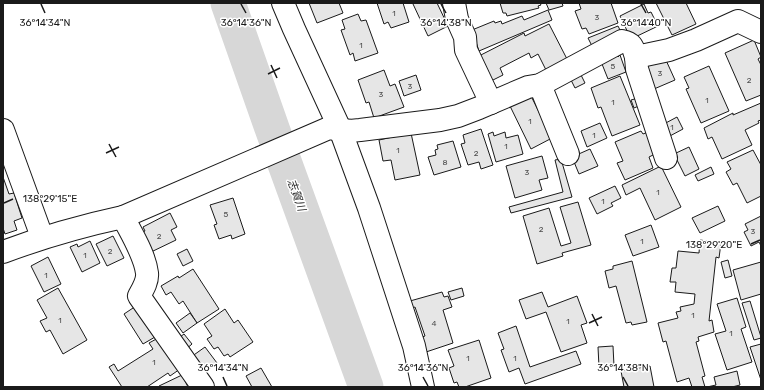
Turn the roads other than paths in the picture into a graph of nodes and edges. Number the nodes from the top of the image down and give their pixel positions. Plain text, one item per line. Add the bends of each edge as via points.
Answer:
1 (284, 3) edge
2 (454, 3) edge
3 (740, 12) edge
4 (761, 32) edge
5 (636, 57) junction
6 (540, 85) junction
7 (491, 103) junction
8 (335, 129) junction
9 (3, 130) edge
10 (568, 154) dead end
11 (666, 158) dead end
12 (123, 217) junction
13 (42, 237) junction
14 (3, 252) edge
15 (203, 387) edge
16 (423, 387) edge

1 - 8 street
2 - 7 street via 457,19 465,37 466,50
3 - 4 street
3 - 5 street via 696,40 669,50
5 - 6 street via 632,46 622,41
5 - 11 street via 637,69
6 - 7 street via 528,86
6 - 10 street
7 - 8 street via 440,120 360,130
8 - 12 street
8 - 16 street via 372,215 414,346
9 - 13 street
12 - 13 street
12 - 15 street via 147,273 146,284 139,296
13 - 14 street

